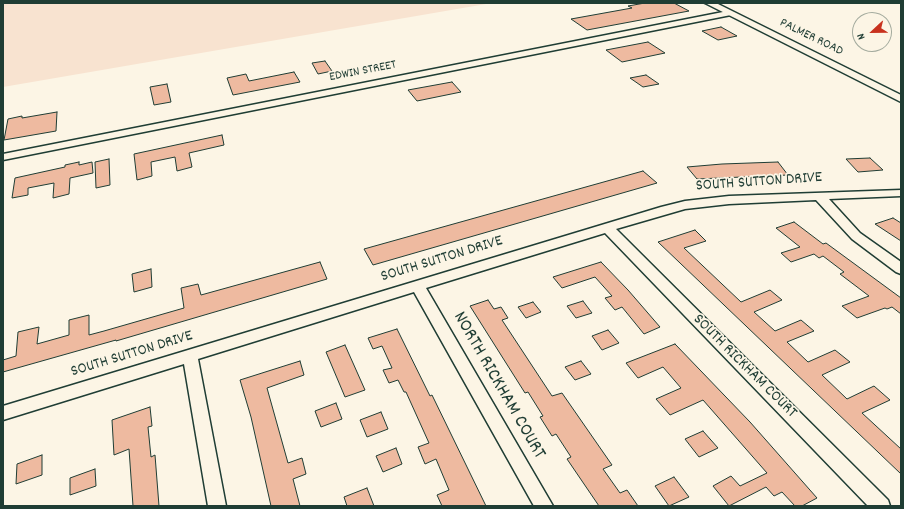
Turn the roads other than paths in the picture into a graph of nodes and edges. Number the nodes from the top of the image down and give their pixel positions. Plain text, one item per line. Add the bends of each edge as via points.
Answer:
1 (709, 3) edge
2 (728, 13) junction
3 (901, 99) edge
4 (3, 156) edge
5 (901, 193) edge
6 (819, 196) junction
7 (606, 227) junction
8 (901, 269) edge
9 (417, 285) junction
10 (190, 355) junction
11 (3, 413) edge
12 (217, 506) edge
13 (544, 506) edge
14 (881, 506) edge

1 - 2 street, PALMER ROAD
2 - 3 street, PALMER ROAD
2 - 4 street, EDWIN STREET
5 - 6 street, SOUTH SUTTON DRIVE
6 - 7 street, SOUTH SUTTON DRIVE via 729,200 685,205
6 - 8 street via 856,236
7 - 9 street, SOUTH SUTTON DRIVE
7 - 14 street, SOUTH RICKHAM COURT
9 - 10 street, SOUTH SUTTON DRIVE
9 - 13 street, NORTH RICKHAM COURT
10 - 11 street, SOUTH SUTTON DRIVE
10 - 12 street

